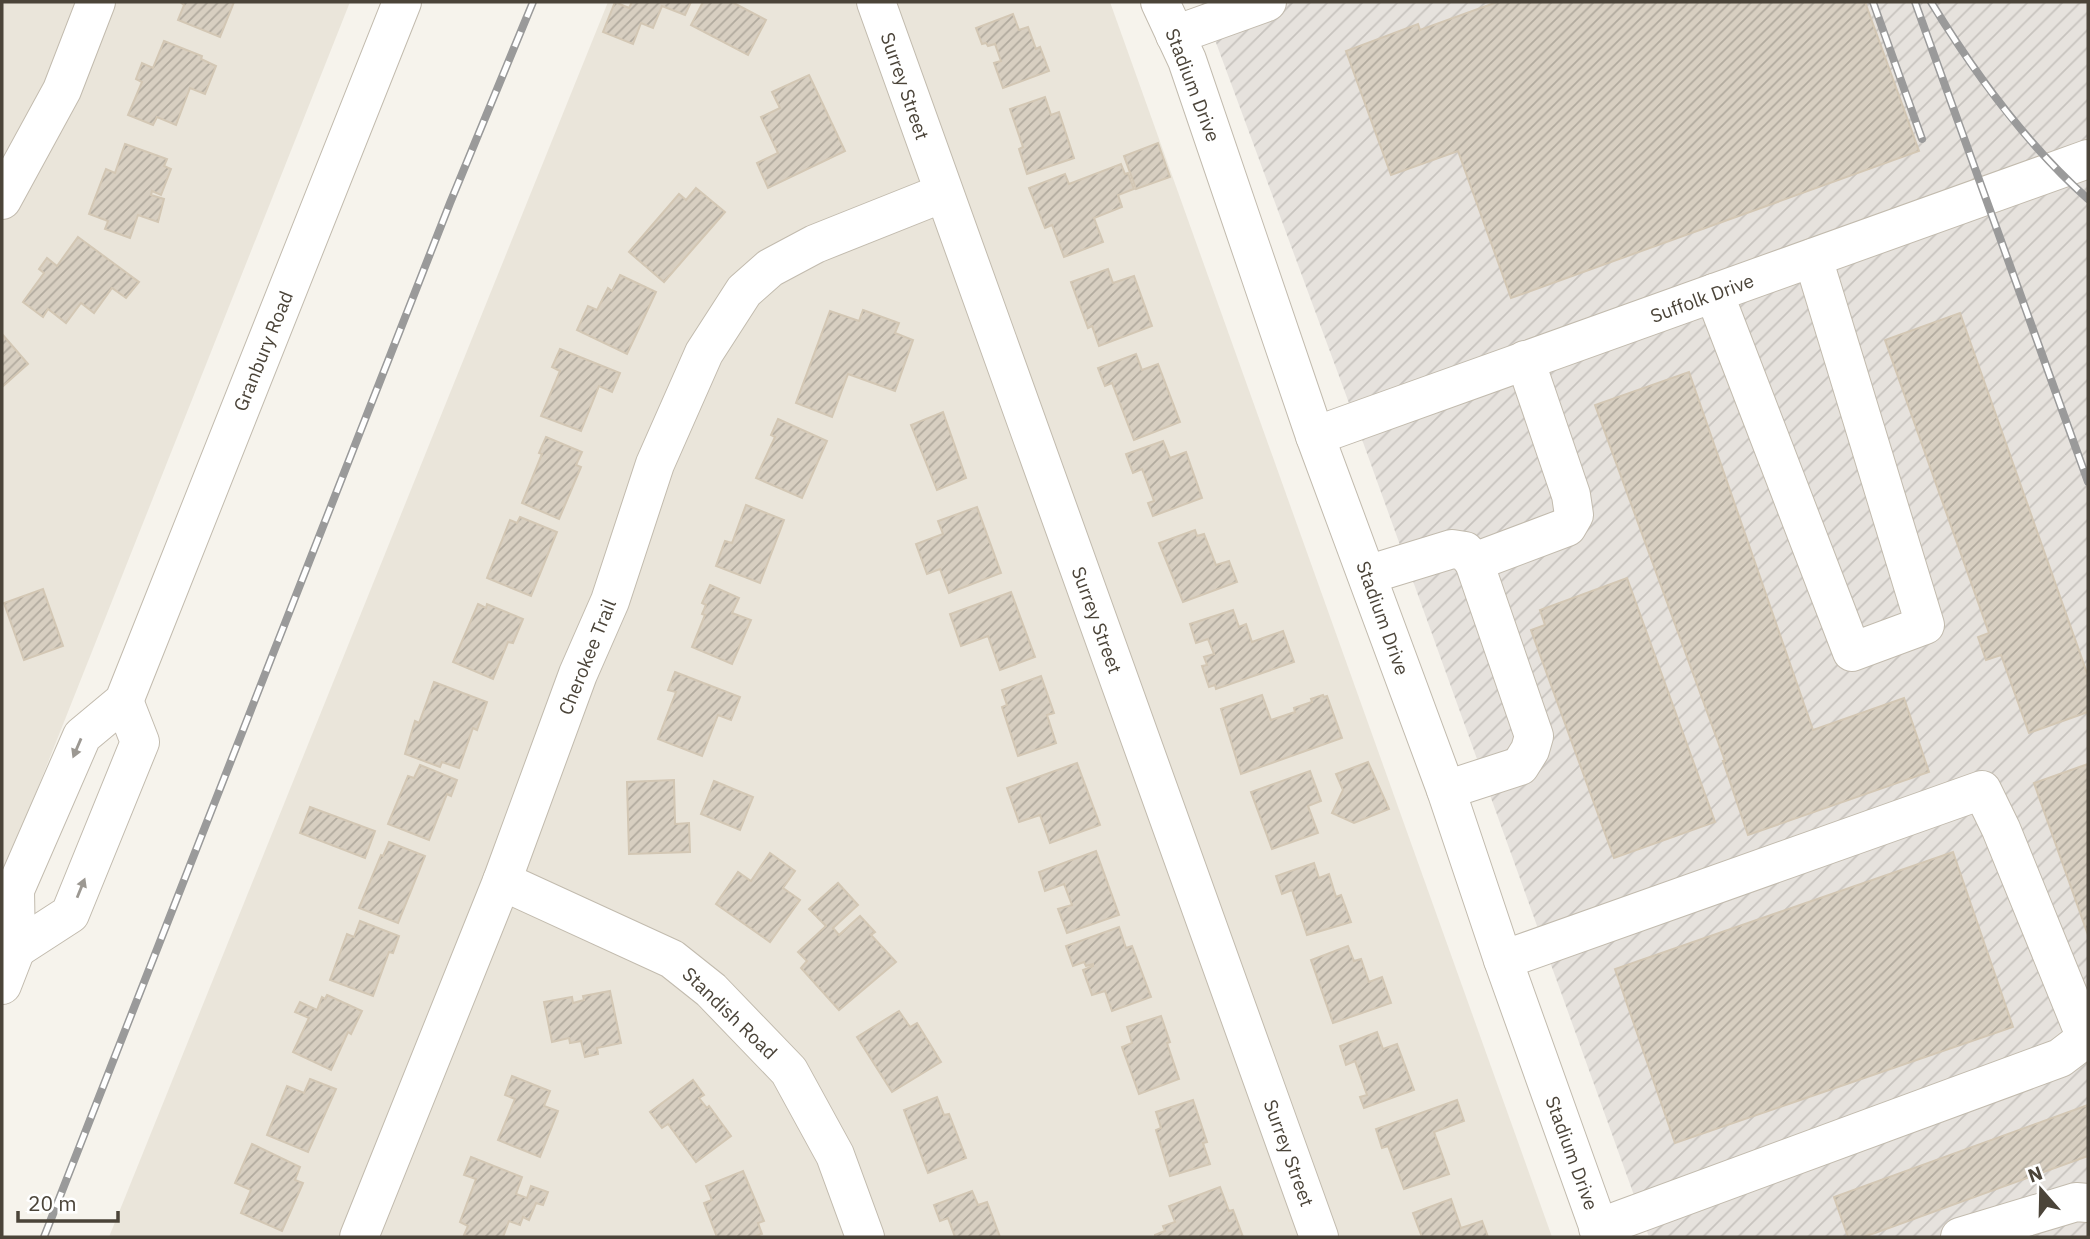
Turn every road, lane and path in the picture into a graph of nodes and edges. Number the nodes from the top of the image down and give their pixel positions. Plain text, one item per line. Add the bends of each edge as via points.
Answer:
1 (96, 2) edge
2 (402, 2) edge
3 (876, 2) edge
4 (1268, 2) edge
5 (1167, 18) edge
6 (2088, 159) edge
7 (943, 193) junction
8 (2, 200) edge
9 (1813, 258) junction
10 (1714, 293) junction
11 (1525, 360) junction
12 (1315, 436) junction
13 (1474, 562) junction
14 (1367, 575) junction
15 (124, 701) junction
16 (1446, 790) junction
17 (502, 881) junction
18 (6, 949) edge
19 (1503, 960) junction
20 (2, 985) edge
21 (2088, 1203) edge
22 (1600, 1233) edge
23 (359, 1237) edge
24 (866, 1237) edge
25 (1319, 1237) edge
26 (1961, 1237) edge

1 - 8 street via 62,90
2 - 15 street, Granbury Road
3 - 7 street, Surrey Street
4 - 5 street
5 - 12 street, Stadium Drive via 1187,60
6 - 9 street, Suffolk Drive
7 - 17 street, Cherokee Trail via 815,244 770,268 744,291 704,353 655,464 610,601 578,674
7 - 25 street, Surrey Street
9 - 10 street, Suffolk Drive
9 - 10 street via 1926,625 1852,652
10 - 11 street, Suffolk Drive
11 - 12 street, Suffolk Drive
11 - 13 street via 1574,515 1567,527
12 - 14 street, Stadium Drive
13 - 14 street via 1465,551 1452,548
13 - 16 street via 1534,736 1520,766
14 - 16 street, Stadium Drive
15 -> 18 street, Granbury Road via 82,736 15,890
18 -> 15 street via 70,914 140,742
16 - 19 street, Stadium Drive
17 - 23 street, Cherokee Trail
17 - 24 street, Standish Road via 672,960 711,990 789,1071 835,1154
18 - 20 street, Granbury Road
19 - 22 street, Stadium Drive
19 - 22 street via 1982,790 2086,1038 2060,1058
21 - 26 street via 2076,1202

